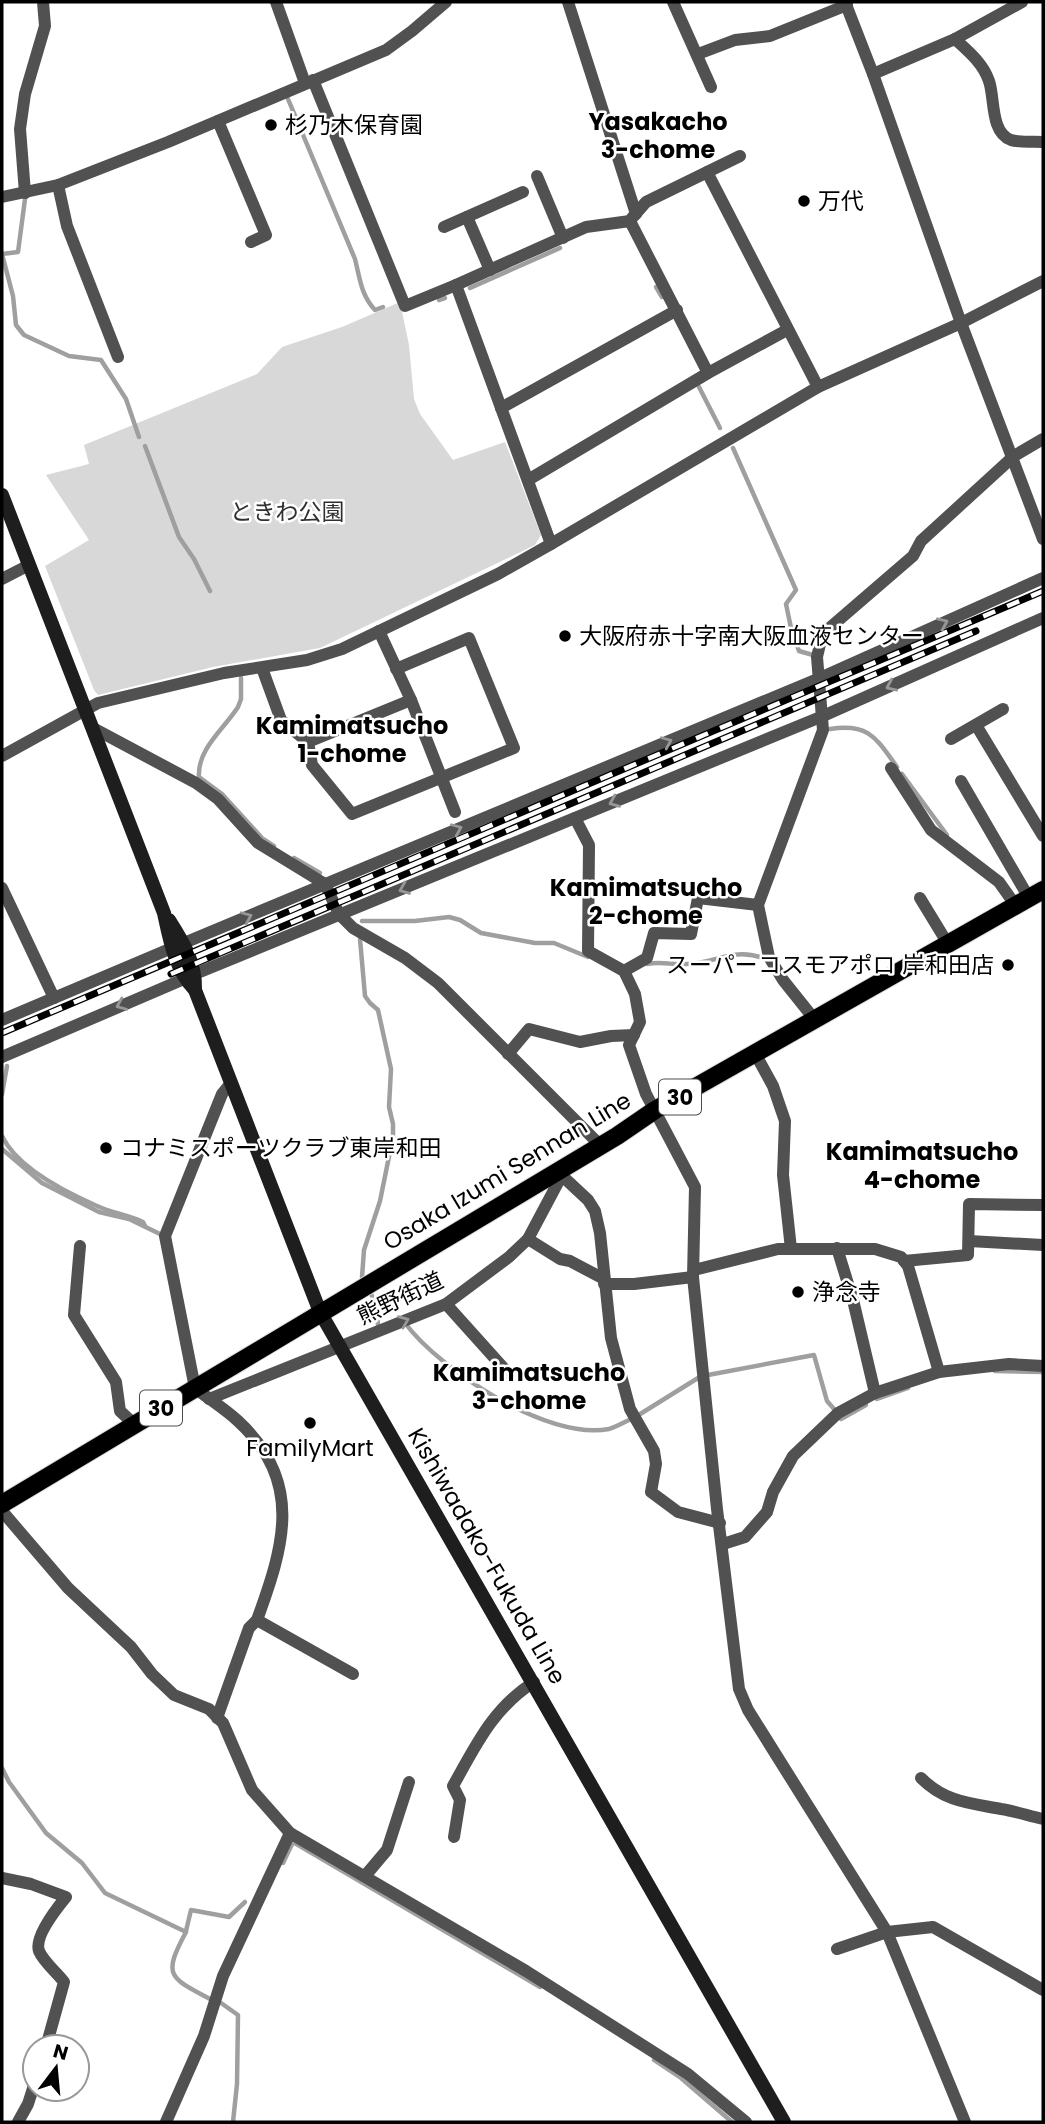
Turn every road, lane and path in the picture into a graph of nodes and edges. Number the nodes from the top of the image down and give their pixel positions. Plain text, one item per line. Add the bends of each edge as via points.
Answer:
1 (43, 2) edge
2 (276, 2) edge
3 (446, 2) edge
4 (568, 2) edge
5 (673, 2) edge
6 (1022, 2) edge
7 (846, 4) edge
8 (430, 8) edge
9 (955, 39) junction
10 (698, 54) junction
11 (873, 74) junction
12 (309, 81) junction
13 (712, 87) dead end
14 (218, 121) junction
15 (1043, 142) edge
16 (740, 156) dead end
17 (708, 172) junction
18 (537, 176) dead end
19 (58, 185) junction
20 (25, 193) junction
21 (2, 197) edge
22 (517, 200) dead end
23 (467, 217) junction
24 (633, 217) junction
25 (444, 227) dead end
26 (564, 238) junction
27 (251, 242) dead end
28 (490, 270) junction
29 (1043, 281) edge
30 (456, 285) junction
31 (677, 310) junction
32 (961, 323) junction
33 (787, 330) junction
34 (118, 357) dead end
35 (708, 373) junction
36 (818, 387) junction
37 (501, 408) junction
38 (1043, 439) edge
39 (1014, 456) junction
40 (528, 480) junction
41 (2, 495) edge
42 (1043, 539) edge
43 (551, 544) junction
44 (29, 565) junction
45 (1043, 578) edge
46 (2, 579) edge
47 (1043, 618) edge
48 (379, 631) junction
49 (262, 668) junction
50 (396, 669) junction
51 (820, 678) junction
52 (411, 700) junction
53 (85, 709) junction
54 (1003, 709) dead end
55 (823, 716) junction
56 (976, 725) junction
57 (93, 728) junction
58 (951, 739) dead end
59 (308, 742) junction
60 (2, 756) edge
61 (891, 768) dead end
62 (441, 778) junction
63 (961, 781) dead end
64 (455, 813) dead end
65 (575, 818) junction
66 (1043, 836) edge
67 (325, 884) junction
68 (2, 888) edge
69 (920, 898) dead end
70 (1029, 898) edge
71 (758, 905) junction
72 (339, 914) junction
73 (948, 944) junction
74 (178, 945) junction
75 (624, 971) junction
76 (190, 976) junction
77 (54, 998) junction
78 (2, 1020) edge
79 (815, 1020) junction
80 (634, 1035) junction
81 (508, 1054) junction
82 (756, 1055) junction
83 (2, 1057) edge
84 (231, 1083) junction
85 (655, 1111) junction
86 (600, 1145) junction
87 (559, 1173) junction
88 (1043, 1205) edge
89 (528, 1239) junction
90 (969, 1241) junction
91 (1043, 1245) edge
92 (80, 1246) dead end
93 (837, 1248) junction
94 (791, 1249) junction
95 (904, 1261) junction
96 (694, 1273) junction
97 (604, 1282) junction
98 (446, 1304) junction
99 (320, 1312) junction
100 (341, 1347) junction
101 (1043, 1366) edge
102 (939, 1372) junction
103 (508, 1373) dead end
104 (874, 1393) junction
105 (202, 1394) junction
106 (135, 1424) junction
107 (2, 1504) edge
108 (2, 1511) edge
109 (720, 1523) junction
110 (723, 1544) junction
111 (257, 1620) junction
112 (352, 1674) dead end
113 (534, 1682) junction
114 (217, 1718) junction
115 (921, 1778) dead end
116 (409, 1782) dead end
117 (1043, 1819) edge
118 (290, 1833) junction
119 (453, 1837) dead end
120 (365, 1876) junction
121 (2, 1878) edge
122 (887, 1932) junction
123 (837, 1949) dead end
124 (1043, 1990) edge
125 (50, 2033) edge
126 (28, 2103) edge
127 (18, 2122) edge
128 (166, 2122) edge
129 (746, 2122) edge
130 (784, 2122) edge
131 (965, 2122) edge

1 - 20 street via 45,26 20,129
2 - 12 street
3 - 8 street
4 - 24 street
5 - 10 street
6 - 9 street
7 - 10 street via 770,36 735,40
7 - 11 street
8 - 12 street via 386,50
9 - 11 street
9 - 15 street via 977,60 989,80 997,126 1004,136 1013,141
10 - 13 street
11 - 32 street
12 - 14 street
12 - 30 street via 405,306
14 - 19 street
14 - 27 street via 266,235
16 - 17 street
17 - 24 street via 646,202
17 - 33 street
18 - 26 street via 552,196
19 - 20 street
19 - 34 street via 67,226
20 - 21 street
22 - 23 street
23 - 25 street
23 - 28 street
24 - 26 street via 586,227
24 - 31 street
26 - 28 street
28 - 30 street
29 - 32 street
30 - 37 street
31 - 35 street
31 - 37 street
32 - 36 street
32 - 39 street
33 - 35 street
33 - 36 street
35 - 40 street
36 - 43 street
37 - 40 street
38 - 39 street
39 - 42 street
39 - 51 street via 921,541 913,556 827,631 817,657
40 - 43 street
41 - 44 street, Kishiwadako-Fukuda Line
43 - 48 street
44 - 46 street
44 - 53 street, Kishiwadako-Fukuda Line
51 -> 45 street
47 -> 55 street
48 - 49 street via 330,653
48 - 50 street
49 - 53 street via 182,682
49 - 59 street via 281,720
50 - 52 street
50 - 62 street via 470,638 514,748
51 - 55 street
67 -> 51 street
52 - 59 street
52 - 62 street
53 - 57 street, Kishiwadako-Fukuda Line
53 - 60 street
54 - 56 street
55 -> 65 street
55 - 71 street via 823,730
56 - 58 street
56 - 66 street
57 - 67 street via 196,783 218,799 258,843
57 - 74 street, Kishiwadako-Fukuda Line
59 - 62 street via 313,765 352,814
61 - 70 street via 931,830 999,882
62 - 64 street
63 - 70 street
65 -> 72 street
65 - 75 street via 589,845 588,951
67 - 72 street
74 -> 67 street
68 - 77 street
69 - 73 street
70 - 73 main road, Osaka Izumi Sennan Line / 30
71 - 75 street via 698,898 691,934 654,933 647,958
71 - 79 street via 769,957
72 - 76 street
72 - 81 street via 438,983
73 - 79 main road, Osaka Izumi Sennan Line / 30
74 - 76 street, Kishiwadako-Fukuda Line
74 - 77 street
75 - 80 street via 635,993 640,1022
76 -> 83 street
76 - 84 street, Kishiwadako-Fukuda Line
77 - 78 street
79 - 82 main road, Osaka Izumi Sennan Line / 30
80 - 81 street via 580,1042 529,1029
80 - 85 street via 629,1045
81 - 86 street
82 - 85 main road, Osaka Izumi Sennan Line / 30
82 - 94 street via 785,1121 783,1175
84 - 99 street, Kishiwadako-Fukuda Line
84 - 105 street via 222,1094 165,1236
85 - 86 main road, Osaka Izumi Sennan Line / 30
85 - 96 street via 695,1187
86 - 87 main road, Osaka Izumi Sennan Line / 30
87 - 89 street, 熊野街道
87 - 97 street via 594,1211
87 - 99 main road, Osaka Izumi Sennan Line / 30
88 - 90 street via 969,1204
89 - 97 street
89 - 98 street, 熊野街道
90 - 91 street
90 - 95 street via 968,1255
92 - 106 street via 74,1315 116,1382 120,1411
93 - 94 street
93 - 95 street via 875,1249
93 - 104 street
94 - 96 street
95 - 102 street
96 - 97 street via 634,1284
96 - 109 street
97 - 109 street via 611,1338 630,1409 654,1451 651,1492 678,1512
100 -> 98 street, 熊野街道
98 - 103 street
99 - 100 street, Kishiwadako-Fukuda Line
99 - 105 main road, Osaka Izumi Sennan Line / 30
100 - 105 street, 熊野街道
100 - 113 street, Kishiwadako-Fukuda Line
101 - 102 street via 1009,1364
102 - 104 street
104 - 110 street via 838,1413 793,1456 767,1512 745,1537
105 - 106 main road, Osaka Izumi Sennan Line / 30
105 - 111 street via 256,1441 280,1485 282,1534 277,1566
106 - 107 main road, Osaka Izumi Sennan Line / 30
108 - 114 street via 68,1588 131,1647 152,1674 174,1695 209,1709
109 - 110 street
110 - 122 street via 739,1689
111 - 112 street
111 - 114 street via 248,1628
113 - 119 street via 517,1692 488,1723 453,1786 460,1800
113 - 130 street, Kishiwadako-Fukuda Line
114 - 118 street via 252,1790
115 - 117 street via 933,1790 966,1804
116 - 120 street via 387,1850
118 - 120 street
118 - 128 street via 223,1976 204,2036
120 - 129 street via 688,2074
121 - 125 street via 66,1897 38,1941 40,1952 64,1982
122 - 123 street
122 - 124 street via 933,1927
122 - 131 street
126 - 127 street

